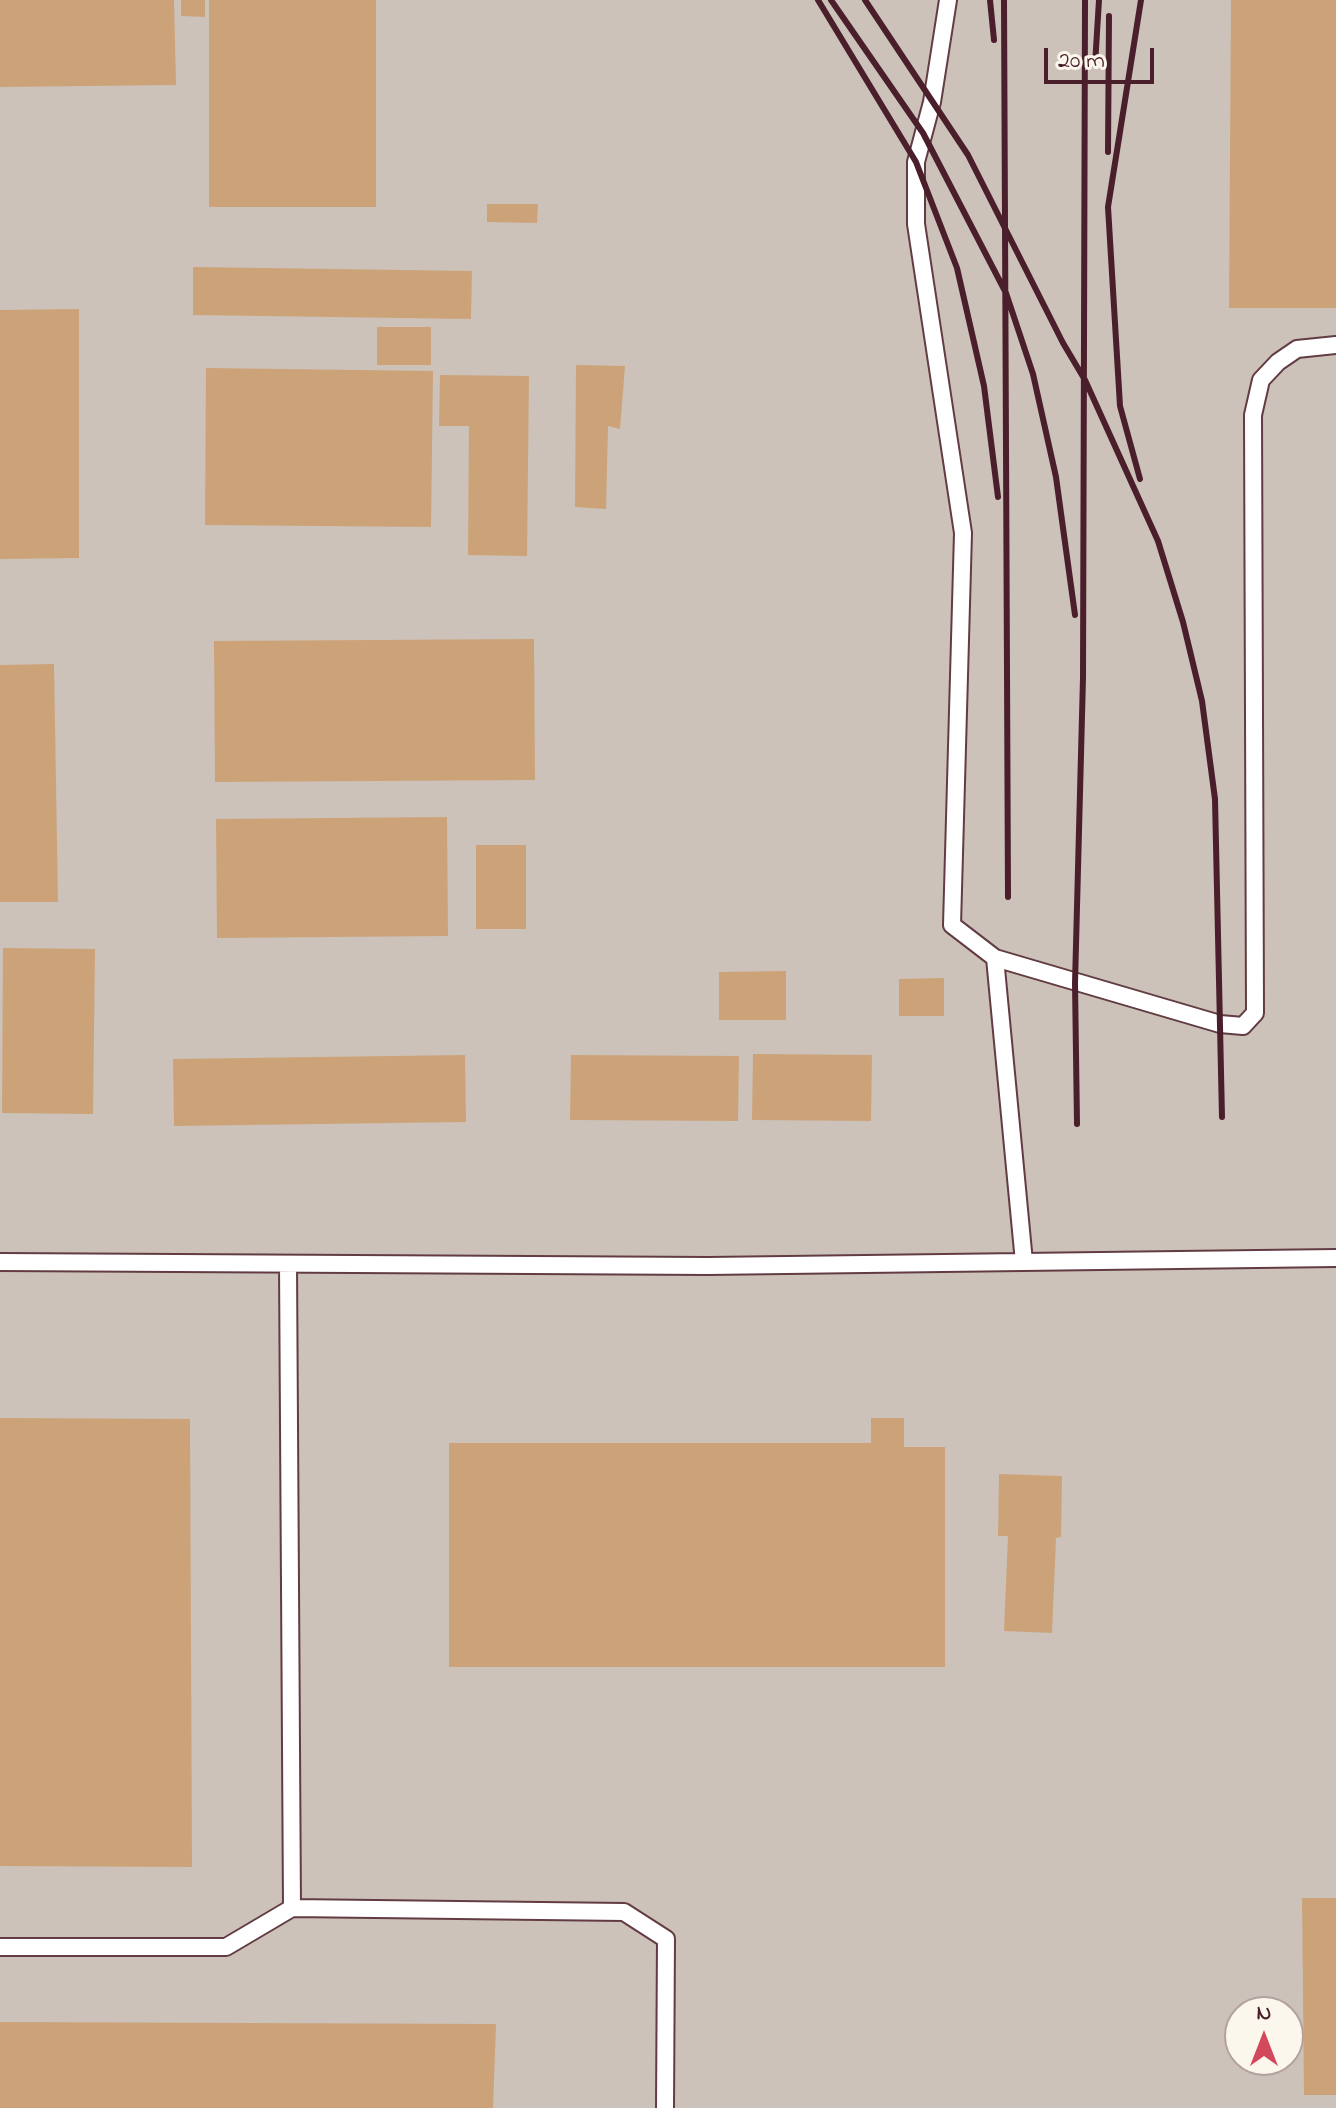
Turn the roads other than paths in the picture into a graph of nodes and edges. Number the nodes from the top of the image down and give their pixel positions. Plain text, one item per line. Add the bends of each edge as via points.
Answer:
1 (948, 0) edge
2 (1336, 345) edge
3 (995, 958) junction
4 (1336, 1258) edge
5 (0, 1262) edge
6 (1024, 1262) junction
7 (288, 1264) junction
8 (292, 1908) junction
9 (0, 1947) edge
10 (665, 2108) edge

1 - 3 lane via 932,102 916,162 916,224 963,533 952,925
2 - 3 lane via 1297,349 1278,362 1261,380 1253,415 1255,1013 1243,1026 1220,1024
3 - 6 lane
4 - 6 lane
5 - 7 lane
6 - 7 lane
7 - 8 lane
8 - 9 lane via 226,1947
8 - 10 lane via 624,1912 666,1939

